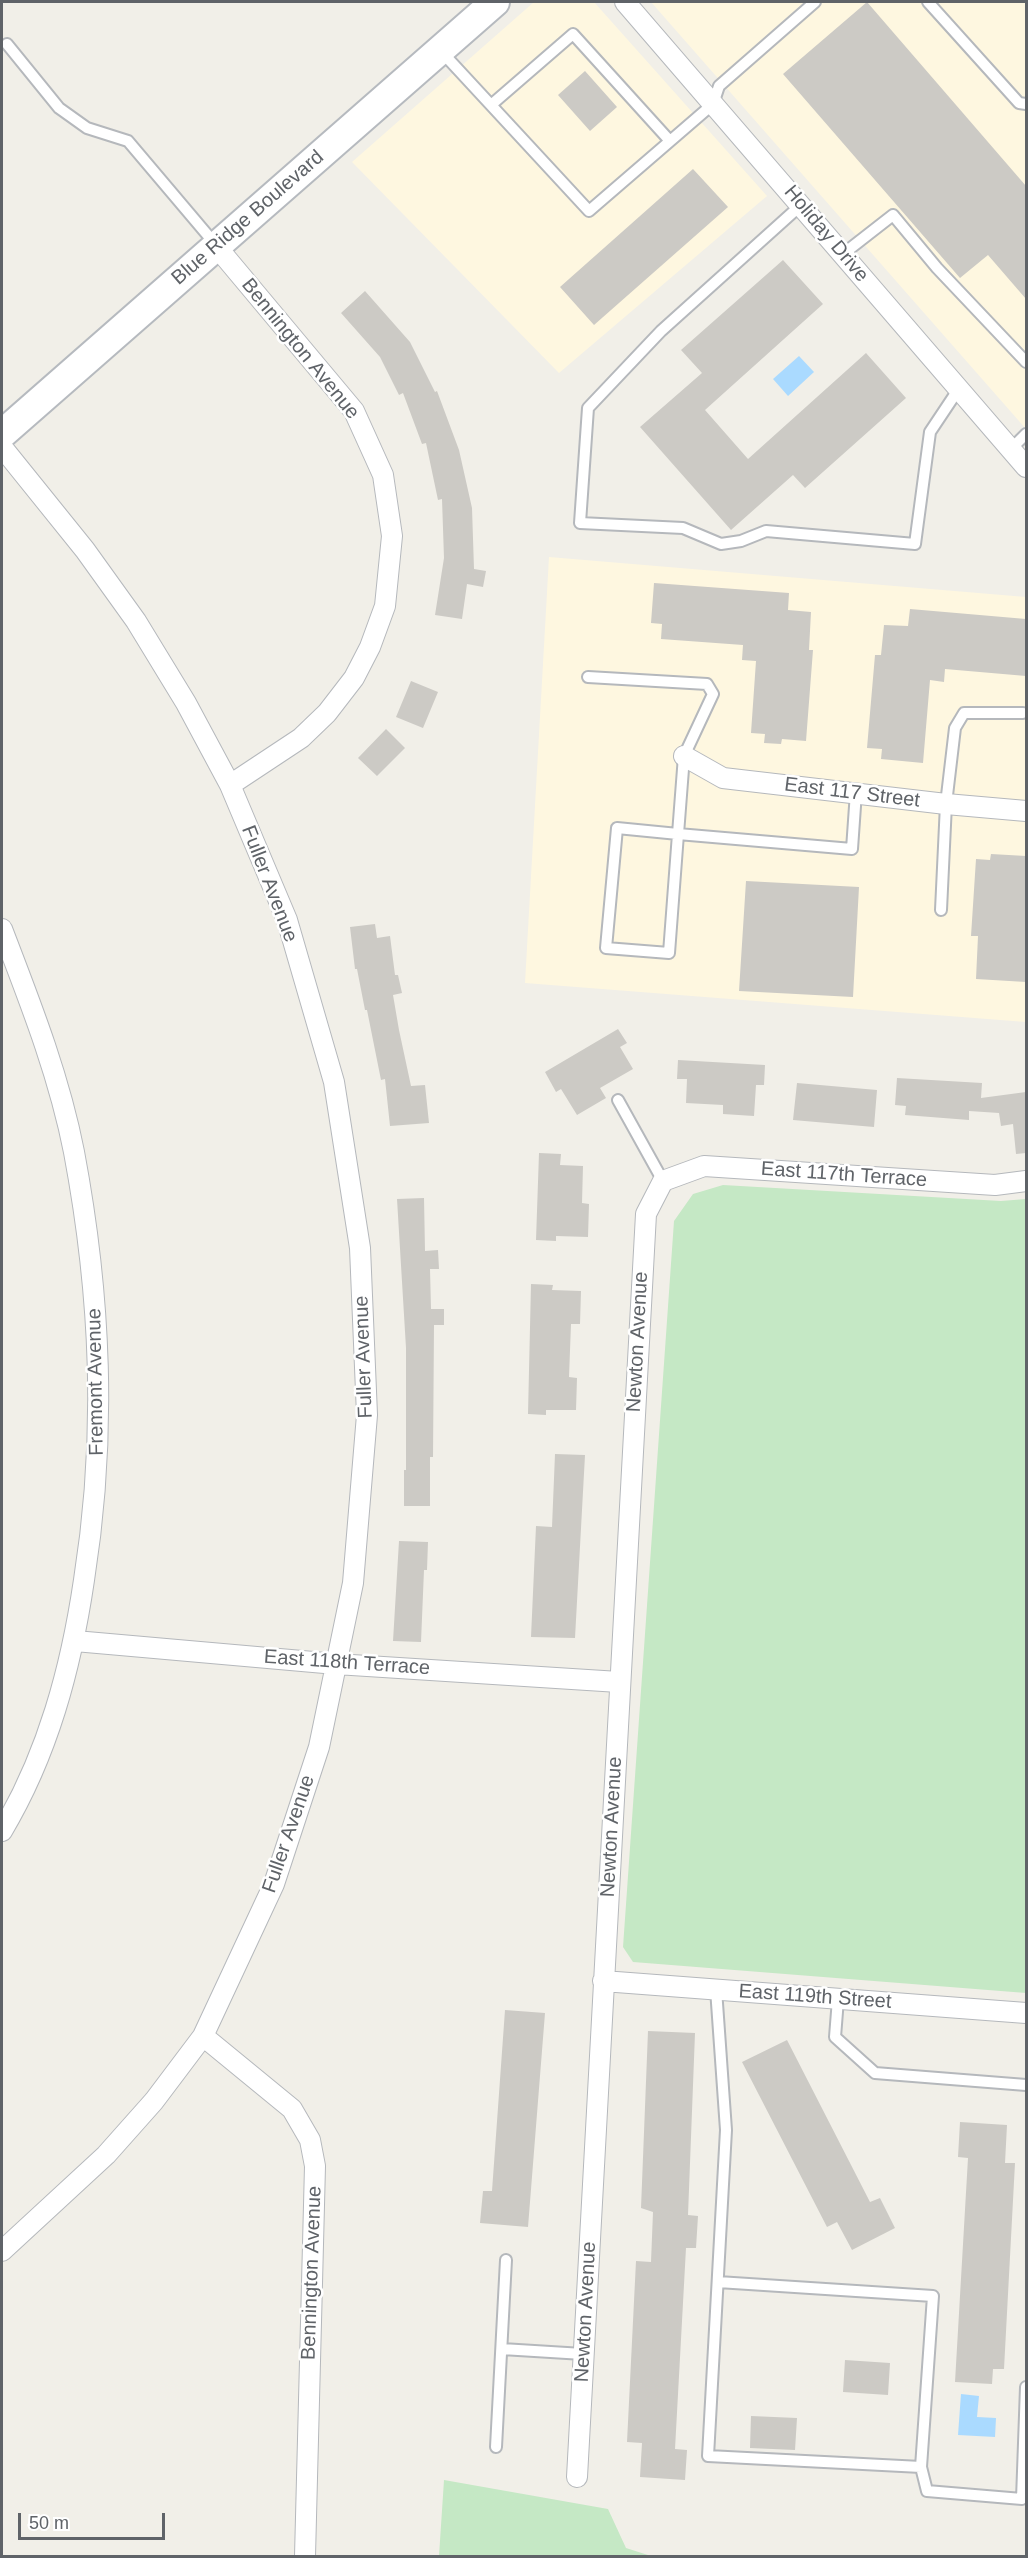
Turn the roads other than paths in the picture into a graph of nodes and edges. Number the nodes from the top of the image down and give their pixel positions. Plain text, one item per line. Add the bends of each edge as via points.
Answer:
1 (495, 2) edge
2 (625, 2) edge
3 (815, 2) edge
4 (928, 2) edge
5 (7, 44) dead end
6 (440, 50) junction
7 (713, 104) junction
8 (1023, 104) edge
9 (491, 105) junction
10 (1026, 114) edge
11 (670, 141) junction
12 (801, 205) junction
13 (216, 246) junction
14 (843, 254) junction
15 (1026, 362) edge
16 (958, 390) junction
17 (2, 434) edge
18 (1026, 434) edge
19 (2, 447) edge
20 (1011, 449) junction
21 (1026, 467) edge
22 (588, 678) dead end
23 (1023, 713) dead end
24 (684, 756) junction
25 (230, 785) junction
26 (856, 792) junction
27 (946, 804) junction
28 (1026, 811) edge
29 (678, 834) junction
30 (941, 910) dead end
31 (2, 929) edge
32 (618, 1100) dead end
33 (663, 1181) junction
34 (1026, 1181) edge
35 (75, 1641) junction
36 (336, 1664) junction
37 (619, 1682) junction
38 (2, 1831) edge
39 (603, 1981) junction
40 (716, 1989) junction
41 (838, 1999) junction
42 (1026, 2013) edge
43 (203, 2036) junction
44 (1026, 2085) edge
45 (2, 2251) edge
46 (506, 2260) dead end
47 (718, 2282) junction
48 (502, 2349) junction
49 (583, 2354) junction
50 (1026, 2387) edge
51 (496, 2447) dead end
52 (921, 2467) junction
53 (577, 2477) dead end
54 (1024, 2484) edge
55 (305, 2556) edge

1 - 6 main road, Blue Ridge Boulevard
2 - 7 street, Holiday Drive
3 - 7 lane via 719,86
4 - 8 lane
5 - 13 lane via 59,108 87,128 128,141
6 - 9 lane
6 - 13 main road, Blue Ridge Boulevard
7 - 11 lane
7 - 12 street, Holiday Drive
8 - 10 lane
9 - 11 lane via 589,211
9 - 11 lane via 573,34
12 - 14 street, Holiday Drive
12 - 16 lane via 661,331 588,408 580,523 683,528 721,544 766,531 915,544 930,432
13 - 17 main road, Blue Ridge Boulevard
13 - 25 street, Bennington Avenue via 354,411 383,475 392,536 385,606 354,678 301,738
14 - 15 lane via 893,215
14 - 16 street, Holiday Drive
16 - 20 street, Holiday Drive
18 - 20 lane
19 - 25 street, Fuller Avenue via 136,621
20 - 21 street, Holiday Drive
22 - 24 lane via 707,684 713,694
23 - 27 lane via 964,713 955,728
24 - 26 street, East 117 Street via 723,778
24 - 29 lane
25 - 36 street, Fuller Avenue via 287,920 334,1082 360,1248 367,1415 353,1582
26 - 27 street, East 117 Street
26 - 29 lane via 852,849
27 - 28 street, East 117 Street
27 - 30 lane
29 - 29 lane via 669,953 606,948 617,828
31 - 35 street, Fremont Avenue via 41,1031 73,1149 93,1271 100,1394 95,1505
32 - 33 lane
33 - 34 street, East 117th Terrace via 704,1166 995,1185
33 - 37 street, Newton Avenue via 646,1214
35 - 36 street, East 118th Terrace
35 - 38 street, Fremont Avenue via 54,1719 19,1803
36 - 37 street, East 118th Terrace
36 - 43 street, Fuller Avenue via 319,1747 274,1884
37 - 39 street, Newton Avenue
39 - 40 street, East 119th Street
39 - 49 street, Newton Avenue
40 - 41 street, East 119th Street
40 - 47 lane via 726,2130
41 - 42 street, East 119th Street
41 - 44 lane via 835,2037 875,2073
43 - 45 street, Fuller Avenue via 154,2101 106,2155
43 - 55 street, Bennington Avenue via 292,2109 310,2140 315,2166
46 - 48 lane
47 - 52 lane via 933,2296
47 - 52 lane via 708,2456
48 - 49 lane
48 - 51 lane
49 - 53 street, Newton Avenue
50 - 54 lane
52 - 54 lane via 927,2491 1022,2499

